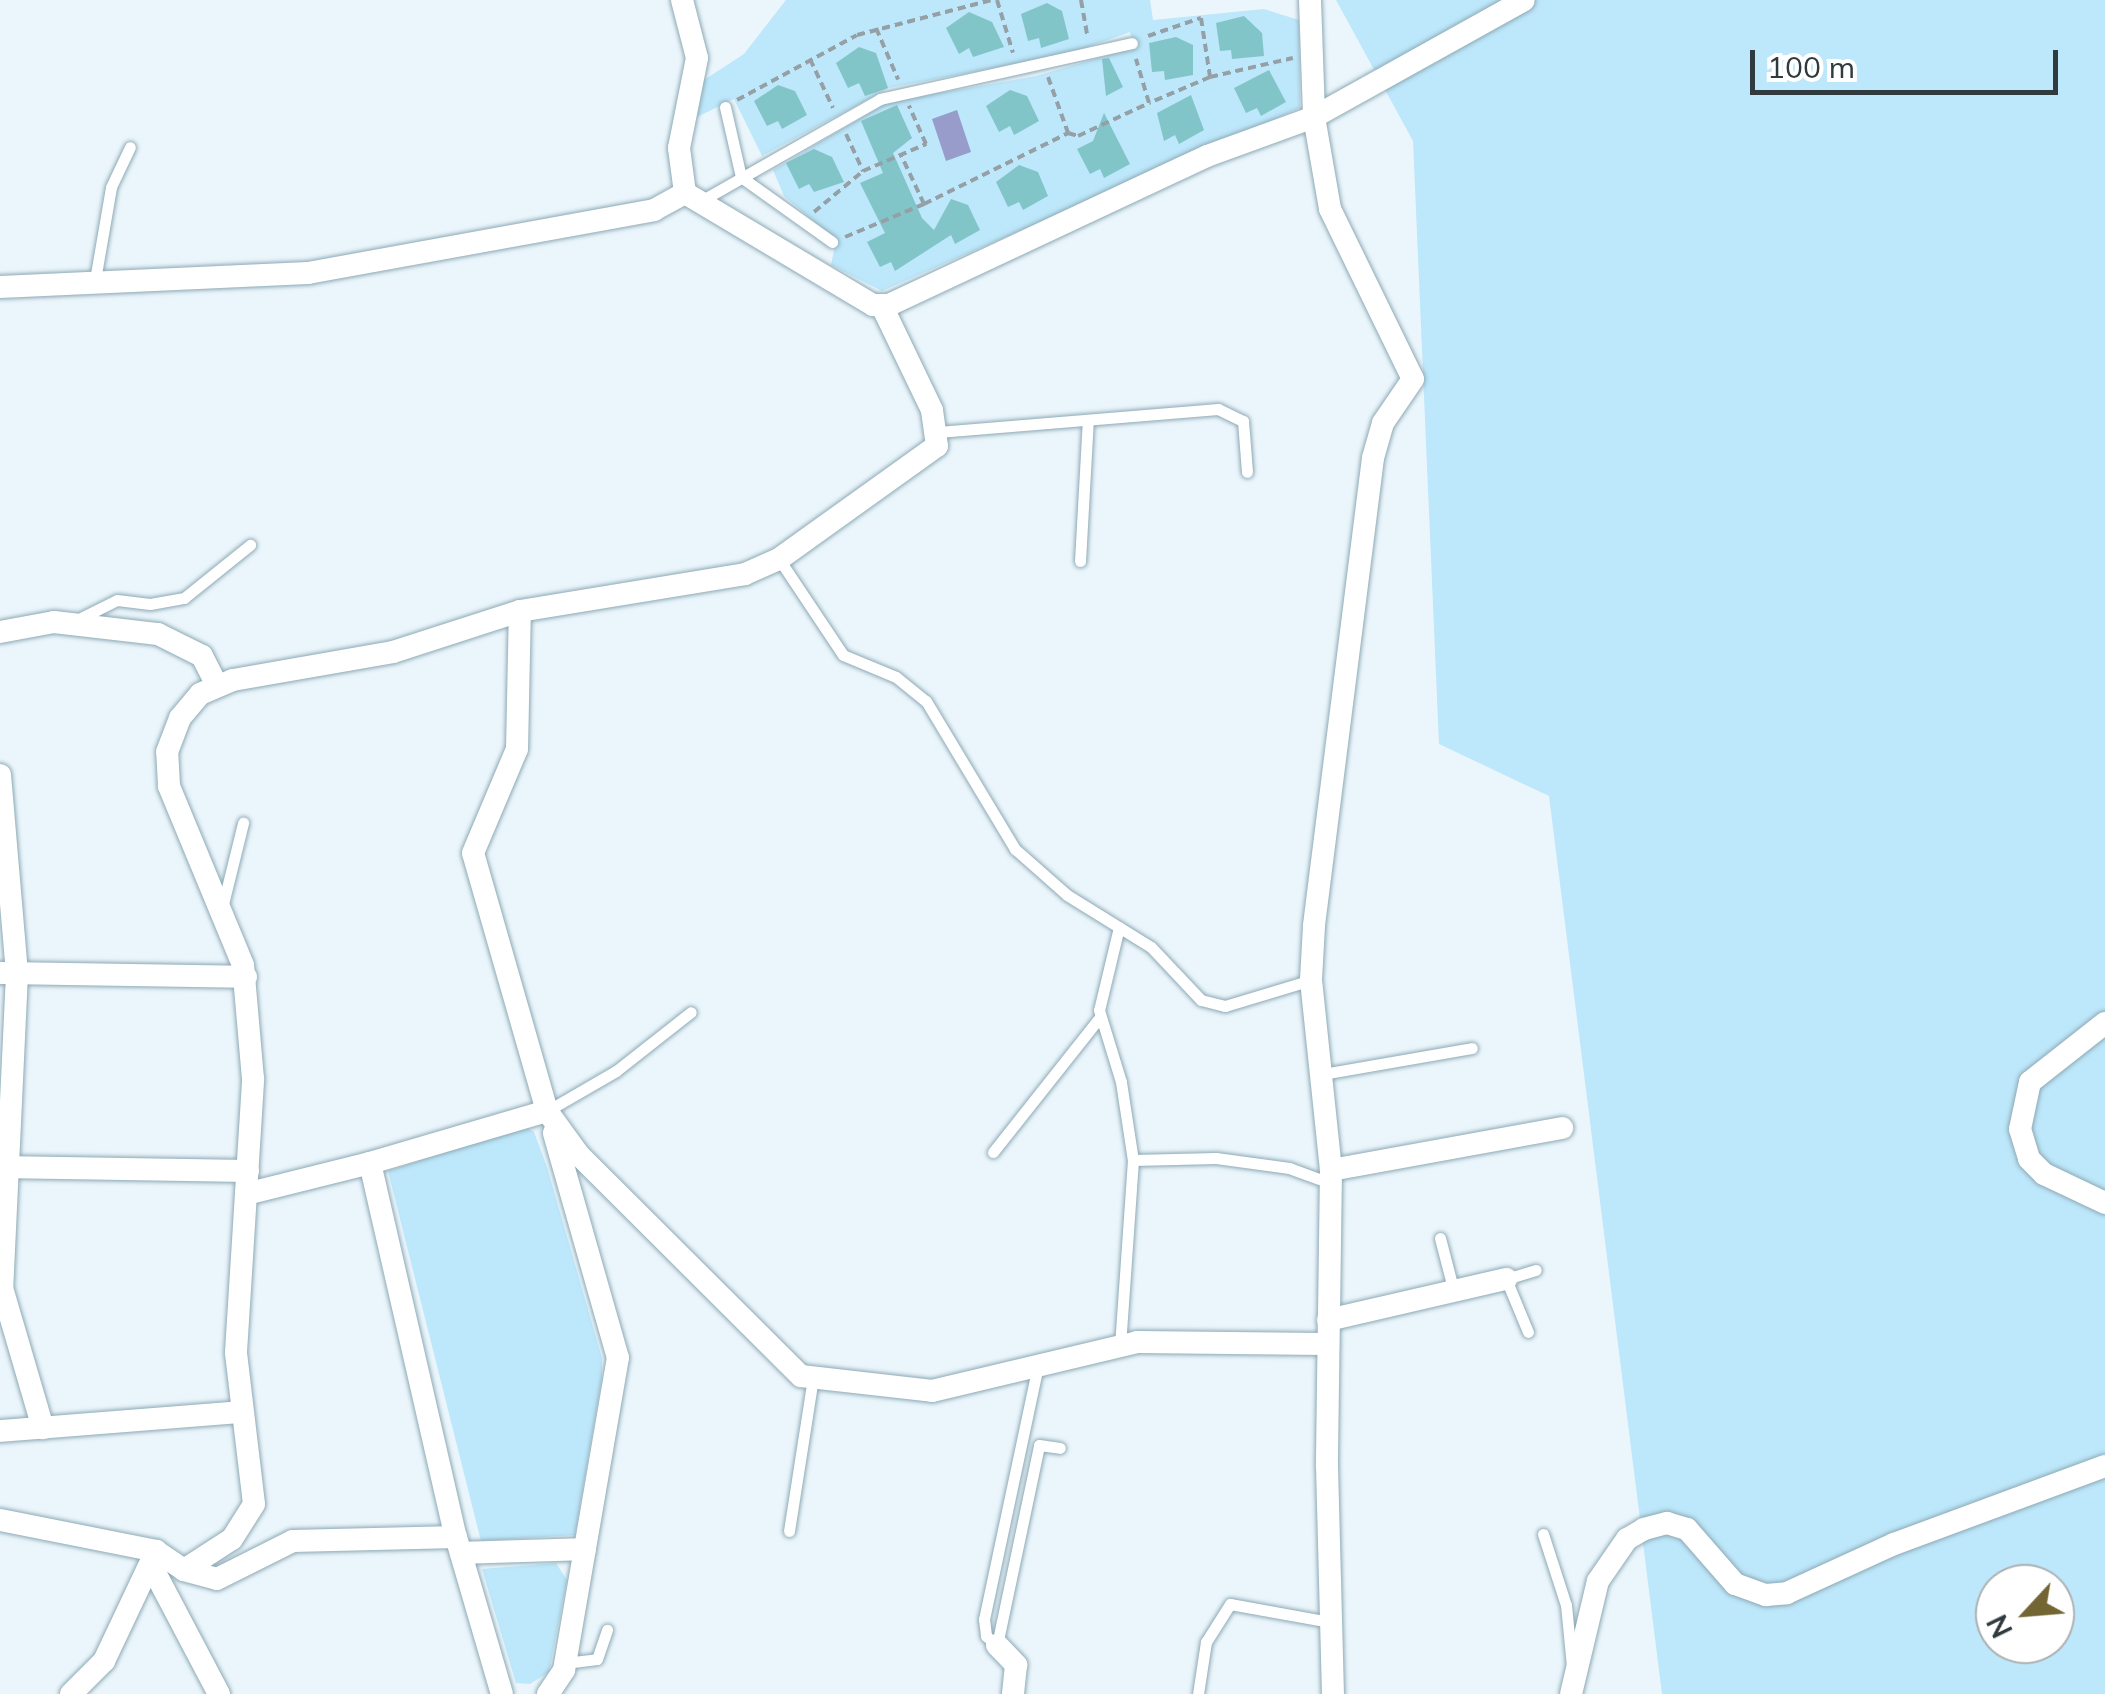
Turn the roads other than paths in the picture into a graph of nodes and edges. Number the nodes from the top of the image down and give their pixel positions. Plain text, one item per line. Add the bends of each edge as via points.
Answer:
1 (682, 0) edge
2 (1310, 0) edge
3 (1524, 0) edge
4 (1132, 43) road end
5 (725, 107) road end
6 (1314, 117) junction
7 (130, 148) dead end
8 (741, 178) junction
9 (692, 198) junction
10 (832, 242) road end
11 (95, 280) junction
12 (0, 288) edge
13 (882, 306) junction
14 (1088, 420) junction
15 (938, 432) junction
16 (1247, 472) dead end
17 (250, 545) dead end
18 (779, 560) junction
19 (1080, 562) dead end
20 (520, 611) junction
21 (71, 623) junction
22 (0, 632) edge
23 (218, 685) junction
24 (0, 775) edge
25 (242, 823) dead end
26 (221, 912) junction
27 (1118, 927) junction
28 (8, 973) edge
29 (246, 977) junction
30 (1311, 980) junction
31 (691, 1012) dead end
32 (1100, 1017) junction
33 (2105, 1022) edge
34 (1472, 1048) dead end
35 (1322, 1074) junction
36 (547, 1111) junction
37 (1562, 1128) dead end
38 (993, 1152) dead end
39 (1133, 1160) junction
40 (370, 1162) junction
41 (2, 1167) edge
42 (1330, 1176) junction
43 (247, 1182) junction
44 (2105, 1202) edge
45 (1440, 1238) dead end
46 (1536, 1270) dead end
47 (1506, 1280) junction
48 (1454, 1292) junction
49 (1328, 1320) junction
50 (1528, 1332) dead end
51 (1327, 1344) junction
52 (1120, 1345) junction
53 (1037, 1370) junction
54 (814, 1378) junction
55 (241, 1412) junction
56 (44, 1428) junction
57 (0, 1431) edge
58 (1060, 1448) dead end
59 (2105, 1466) edge
60 (0, 1520) edge
61 (788, 1531) dead end
62 (1543, 1534) dead end
63 (459, 1545) junction
64 (585, 1549) junction
65 (153, 1558) junction
66 (184, 1570) junction
67 (1330, 1622) junction
68 (607, 1630) dead end
69 (997, 1645) junction
70 (565, 1662) junction
71 (1573, 1686) edge
72 (71, 1694) edge
73 (219, 1694) edge
74 (502, 1694) edge
75 (548, 1694) edge
76 (1013, 1694) edge
77 (1198, 1694) edge
78 (1333, 1694) edge

1 - 9 street via 697,58 679,148
2 - 6 street
3 - 6 street
4 - 8 lane via 1045,67 904,92
5 - 8 lane
6 - 13 street via 1217,152
6 - 30 street via 1330,209 1413,379 1383,422 1374,458
7 - 11 lane via 111,187
8 - 9 lane
8 - 10 lane
9 - 11 street via 308,273
9 - 13 street
11 - 12 street
13 - 15 street
14 - 15 lane
14 - 16 lane via 1233,412 1243,421
14 - 19 lane
15 - 18 street via 927,458
17 - 21 lane via 184,598 116,600
18 - 20 street via 746,574
18 - 27 lane via 843,655 896,677 926,701 1006,839
20 - 23 street via 394,652
20 - 36 street via 515,758 473,853
21 - 22 street
21 - 23 street via 173,639 202,656
23 - 26 street via 187,707 166,768 175,808
24 - 28 street
25 - 26 lane
26 - 29 street
27 - 30 lane via 1150,947 1208,1005 1235,1004
27 - 32 lane
28 - 29 street
28 - 41 street
29 - 43 street via 253,1079
30 - 35 street
31 - 36 lane via 616,1072
32 - 38 lane
32 - 39 lane via 1121,1082
33 - 44 street via 2030,1082 2020,1129 2029,1158 2044,1174
34 - 35 lane
35 - 42 street
36 - 40 street
36 - 54 street via 579,1156 791,1369
36 - 64 street via 618,1358
37 - 42 street
39 - 42 lane via 1248,1162
39 - 52 lane
40 - 43 street
40 - 63 street
41 - 43 street
41 - 56 street via 4,1304
42 - 49 street
43 - 55 street via 236,1352
45 - 48 lane
46 - 47 lane
47 - 48 street
47 - 50 lane
48 - 49 street
49 - 51 street
51 - 52 street via 1188,1339
51 - 67 street
52 - 53 street
53 - 54 street via 932,1391
53 - 69 lane via 986,1609 986,1636
54 - 61 lane
55 - 56 street
55 - 66 street via 252,1515 232,1539
56 - 57 street
58 - 69 lane via 1038,1445
59 - 71 street via 1894,1544 1822,1582 1776,1594 1727,1579 1687,1528 1644,1528 1627,1539 1598,1582
60 - 65 street
62 - 71 lane via 1566,1605
63 - 64 street
63 - 66 street via 315,1538 266,1550 230,1577
63 - 74 street
64 - 70 street
65 - 66 street
65 - 72 street via 104,1661
65 - 73 street
67 - 77 lane via 1230,1604 1206,1642
67 - 78 street
68 - 70 lane via 597,1658
69 - 76 street via 1016,1665
70 - 75 street via 561,1681

